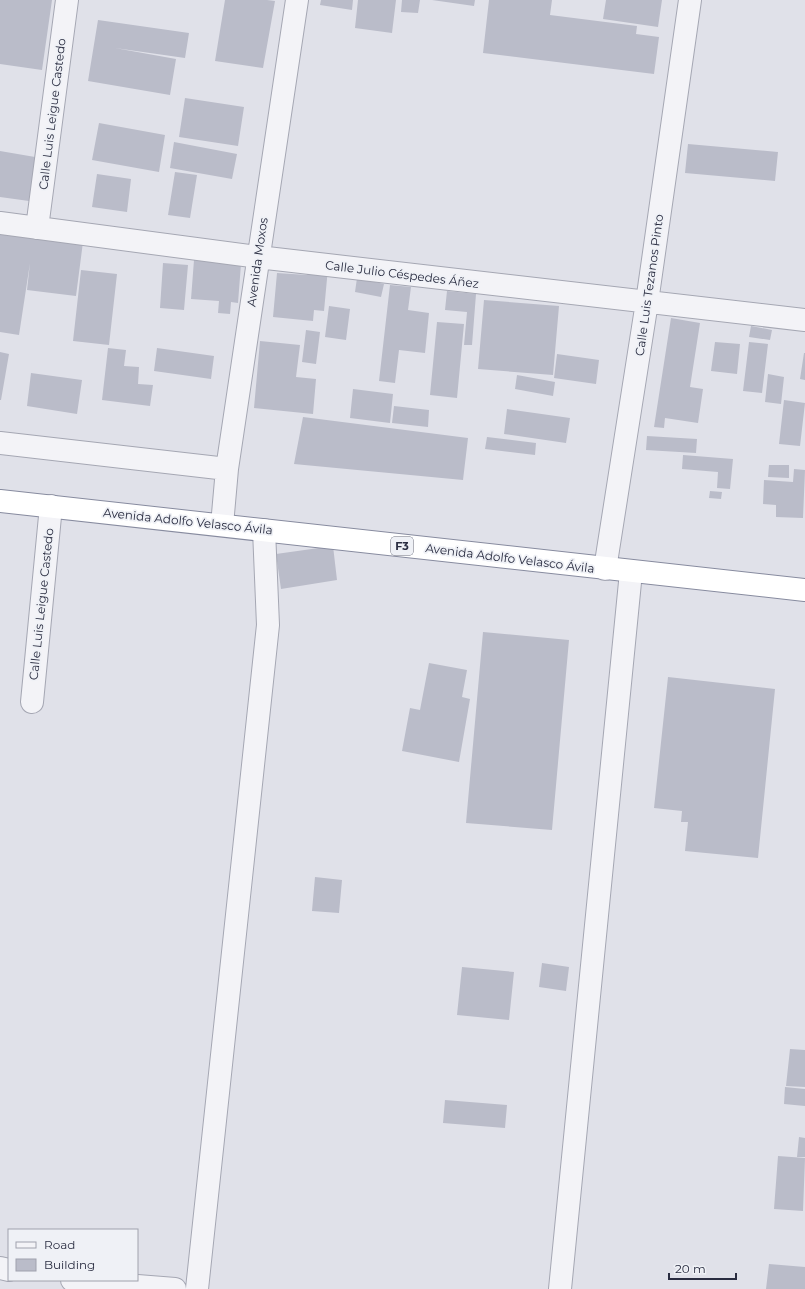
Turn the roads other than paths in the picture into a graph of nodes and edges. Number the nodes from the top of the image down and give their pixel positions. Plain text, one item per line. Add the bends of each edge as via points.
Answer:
1 (67, 0) edge
2 (297, 0) edge
3 (690, 0) edge
4 (0, 223) edge
5 (37, 228) junction
6 (258, 257) junction
7 (647, 302) junction
8 (805, 320) edge
9 (0, 443) edge
10 (227, 469) junction
11 (0, 501) edge
12 (51, 506) junction
13 (222, 525) junction
14 (264, 530) junction
15 (605, 569) junction
16 (631, 572) junction
17 (805, 590) edge
18 (32, 702) dead end
19 (82, 1284) edge
20 (175, 1289) edge
21 (197, 1289) edge
22 (560, 1289) edge

1 - 5 street, Calle Luis Leigue Castedo
2 - 6 street, Avenida Moxos
3 - 7 street, Calle Luis Tezanos Pinto
4 - 5 street, Calle Julio Céspedes Áñez
5 - 6 street, Calle Julio Céspedes Áñez
6 - 7 street, Calle Julio Céspedes Áñez
6 - 10 street, Avenida Moxos
7 - 8 street, Calle Julio Céspedes Áñez
7 - 15 street, Calle Luis Tezanos Pinto
9 - 10 street
10 - 13 street, Avenida Moxos
11 - 12 highway, Avenida Adolfo Velasco Ávila / F3
12 - 13 highway, Avenida Adolfo Velasco Ávila / F3
12 - 18 street, Calle Luis Leigue Castedo
13 - 14 highway, Avenida Adolfo Velasco Ávila / F3
14 - 15 highway, Avenida Adolfo Velasco Ávila / F3
14 - 21 street via 268,625
15 - 16 highway, Avenida Adolfo Velasco Ávila / F3
16 - 17 highway, Avenida Adolfo Velasco Ávila / F3
16 - 22 street
19 - 20 street

